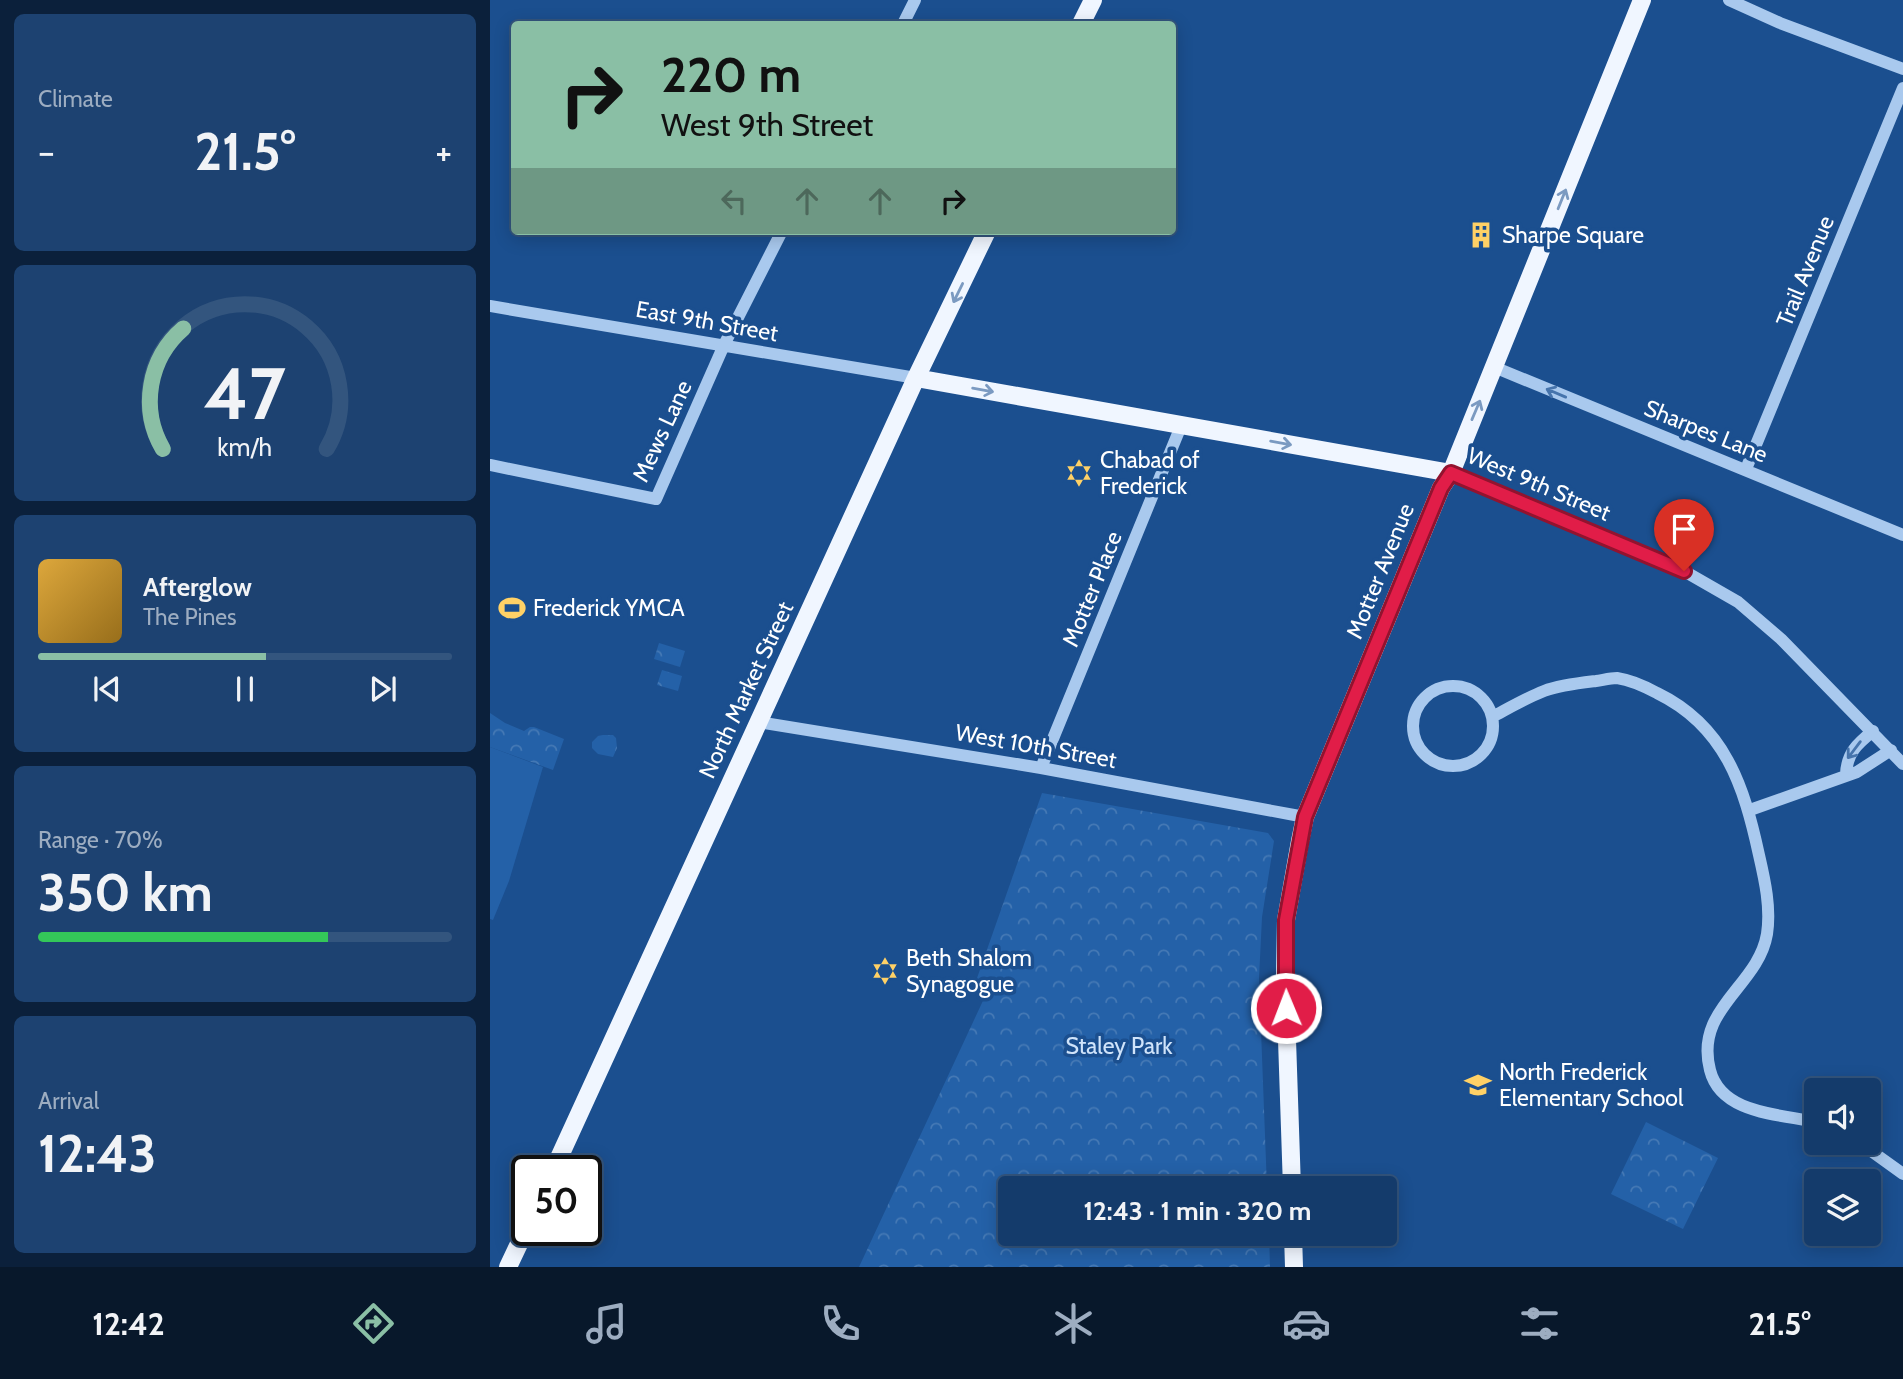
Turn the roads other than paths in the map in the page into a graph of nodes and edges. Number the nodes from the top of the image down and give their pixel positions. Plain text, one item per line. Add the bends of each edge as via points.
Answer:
1 (915, 0) edge
2 (1093, 0) edge
3 (1642, 0) edge
4 (1729, 0) edge
5 (904, 21) edge
6 (1083, 21) edge
7 (1903, 69) edge
8 (1903, 88) edge
9 (780, 235) edge
10 (985, 235) edge
11 (490, 306) edge
12 (724, 345) junction
13 (1494, 367) junction
14 (916, 378) junction
15 (1181, 426) junction
16 (490, 465) edge
17 (1746, 470) junction
18 (1451, 473) junction
19 (1903, 535) edge
20 (1492, 717) junction
21 (758, 722) junction
22 (1873, 731) junction
23 (1891, 750) junction
24 (1903, 764) edge
25 (1041, 768) junction
26 (1846, 774) junction
27 (1750, 810) junction
28 (1305, 817) junction
29 (1804, 1119) edge
30 (560, 1155) edge
31 (1877, 1155) edge
32 (1903, 1174) edge
33 (1292, 1176) edge
34 (518, 1246) edge
35 (1293, 1246) edge
36 (509, 1267) edge
37 (1294, 1267) edge

1 - 5 street
2 - 6 main road
13 -> 3 main road, Motter Avenue
4 - 7 street
8 - 17 street, Trail Avenue
9 - 12 street, Mews Lane
10 -> 14 main road, North Market Street
11 - 12 street, East 9th Street
12 - 14 street, East 9th Street
12 - 16 street, Mews Lane via 656,499
17 -> 13 street, Sharpes Lane
18 -> 13 main road, Motter Avenue
14 -> 15 main road, West 9th Street
14 - 21 main road, North Market Street
15 -> 18 main road, West 9th Street
15 - 25 street, Motter Place
17 - 19 street, Sharpes Lane
18 - 22 street, West 9th Street via 1684,571 1738,602 1782,639
18 - 28 main road, Motter Avenue
20 - 20 street via 1477,694 1451,686 1438,689 1418,706 1413,733 1418,746 1436,762 1461,765 1473,761 1490,742
20 - 27 street via 1556,688 1616,678 1638,683 1685,708 1712,734
21 - 25 street, West 10th Street
21 - 30 main road, North Market Street
22 - 23 street, West 9th Street
22 -> 26 street via 1854,747
23 - 24 street, West 9th Street
23 - 26 street
25 - 28 street, West 10th Street
26 - 27 street
27 - 29 street via 1768,896 1768,931 1758,961 1718,1011 1707,1050 1710,1071 1721,1094 1730,1101
28 - 33 main road, Motter Avenue via 1286,920
31 - 32 street
34 - 36 main road
35 - 37 main road

